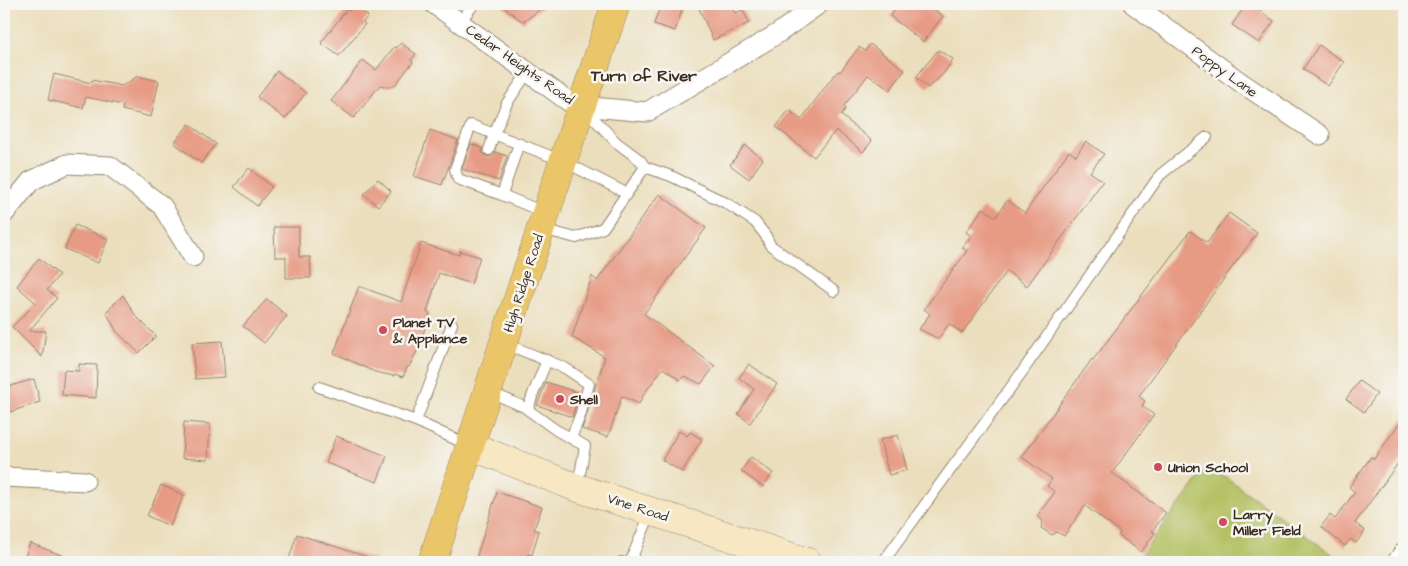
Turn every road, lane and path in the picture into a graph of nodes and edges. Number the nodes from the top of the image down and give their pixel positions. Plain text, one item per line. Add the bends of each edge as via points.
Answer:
1 (434, 4) edge
2 (474, 4) edge
3 (616, 4) edge
4 (819, 4) edge
5 (1133, 4) edge
6 (460, 22) junction
7 (528, 72) junction
8 (581, 106) junction
9 (494, 134) junction
10 (1320, 135) dead end
11 (1207, 137) dead end
12 (519, 144) junction
13 (489, 150) dead end
14 (563, 161) junction
15 (645, 167) junction
16 (481, 175) dead end
17 (477, 186) junction
18 (626, 194) junction
19 (502, 195) junction
20 (4, 214) edge
21 (543, 221) junction
22 (194, 257) dead end
23 (834, 291) dead end
24 (452, 324) dead end
25 (504, 343) junction
26 (547, 360) junction
27 (319, 387) dead end
28 (488, 391) junction
29 (528, 409) junction
30 (416, 421) junction
31 (571, 438) junction
32 (471, 446) junction
33 (4, 477) edge
34 (85, 481) dead end
35 (575, 487) junction
36 (652, 511) junction
37 (1404, 552) edge
38 (432, 562) edge
39 (630, 562) edge
40 (808, 562) edge
41 (883, 562) edge
42 (1397, 562) edge

1 - 6 street, Cedar Heights Road
2 - 6 lane
3 - 8 main road, High Ridge Road
4 - 8 street via 777,34 647,112
5 - 10 street, Poppy Lane
6 - 7 street, Cedar Heights Road
7 - 8 street, Cedar Heights Road via 568,101
7 - 9 lane via 507,103
8 - 14 main road, High Ridge Road
8 - 15 lane
9 - 12 lane
9 - 13 lane
9 - 17 lane via 471,125 455,169 458,179
11 - 41 lane via 1160,175
12 - 14 lane
12 - 19 lane
14 - 18 lane
14 - 21 main road, High Ridge Road
15 - 18 lane
15 - 23 lane via 726,203 755,222 770,245
16 - 17 lane
17 - 19 lane
18 - 21 lane via 603,228 576,238
19 - 21 lane
20 - 22 street via 31,181 67,164 110,166 162,206
21 - 25 main road, High Ridge Road
24 - 30 lane
25 - 26 lane
25 - 28 main road, High Ridge Road
26 - 29 lane
26 - 31 lane via 589,384
27 - 30 lane
28 - 29 lane
28 - 32 main road, High Ridge Road
29 - 31 lane
30 - 32 lane
31 - 35 lane via 585,446
32 - 35 street, Vine Road
32 - 38 main road, High Ridge Road
33 - 34 street
35 - 36 street, Vine Road
36 - 39 lane
36 - 40 street, Vine Road
37 - 42 street

